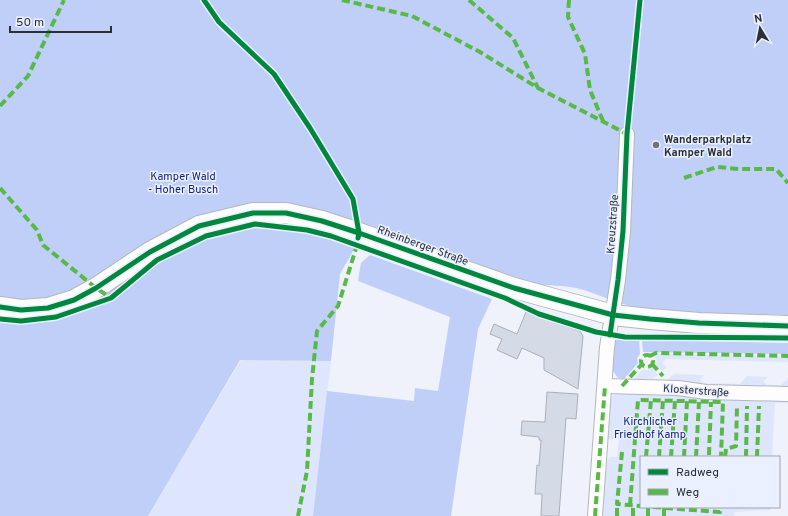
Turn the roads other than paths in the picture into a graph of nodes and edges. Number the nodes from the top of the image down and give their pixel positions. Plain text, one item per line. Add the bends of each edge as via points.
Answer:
1 (627, 134) dead end
2 (0, 307) edge
3 (613, 315) junction
4 (788, 326) edge
5 (605, 386) junction
6 (788, 394) edge
7 (595, 516) edge

1 - 3 street, Kreuzstraße via 623,232
2 - 3 main road, Rheinberger Straße via 21,310 48,308 74,300 108,281 150,252 199,226 252,213 286,213 359,233 514,288
3 - 4 main road, Rheinberger Straße via 699,323
3 - 5 street via 607,347
5 - 6 street, Klosterstraße
5 - 7 street

